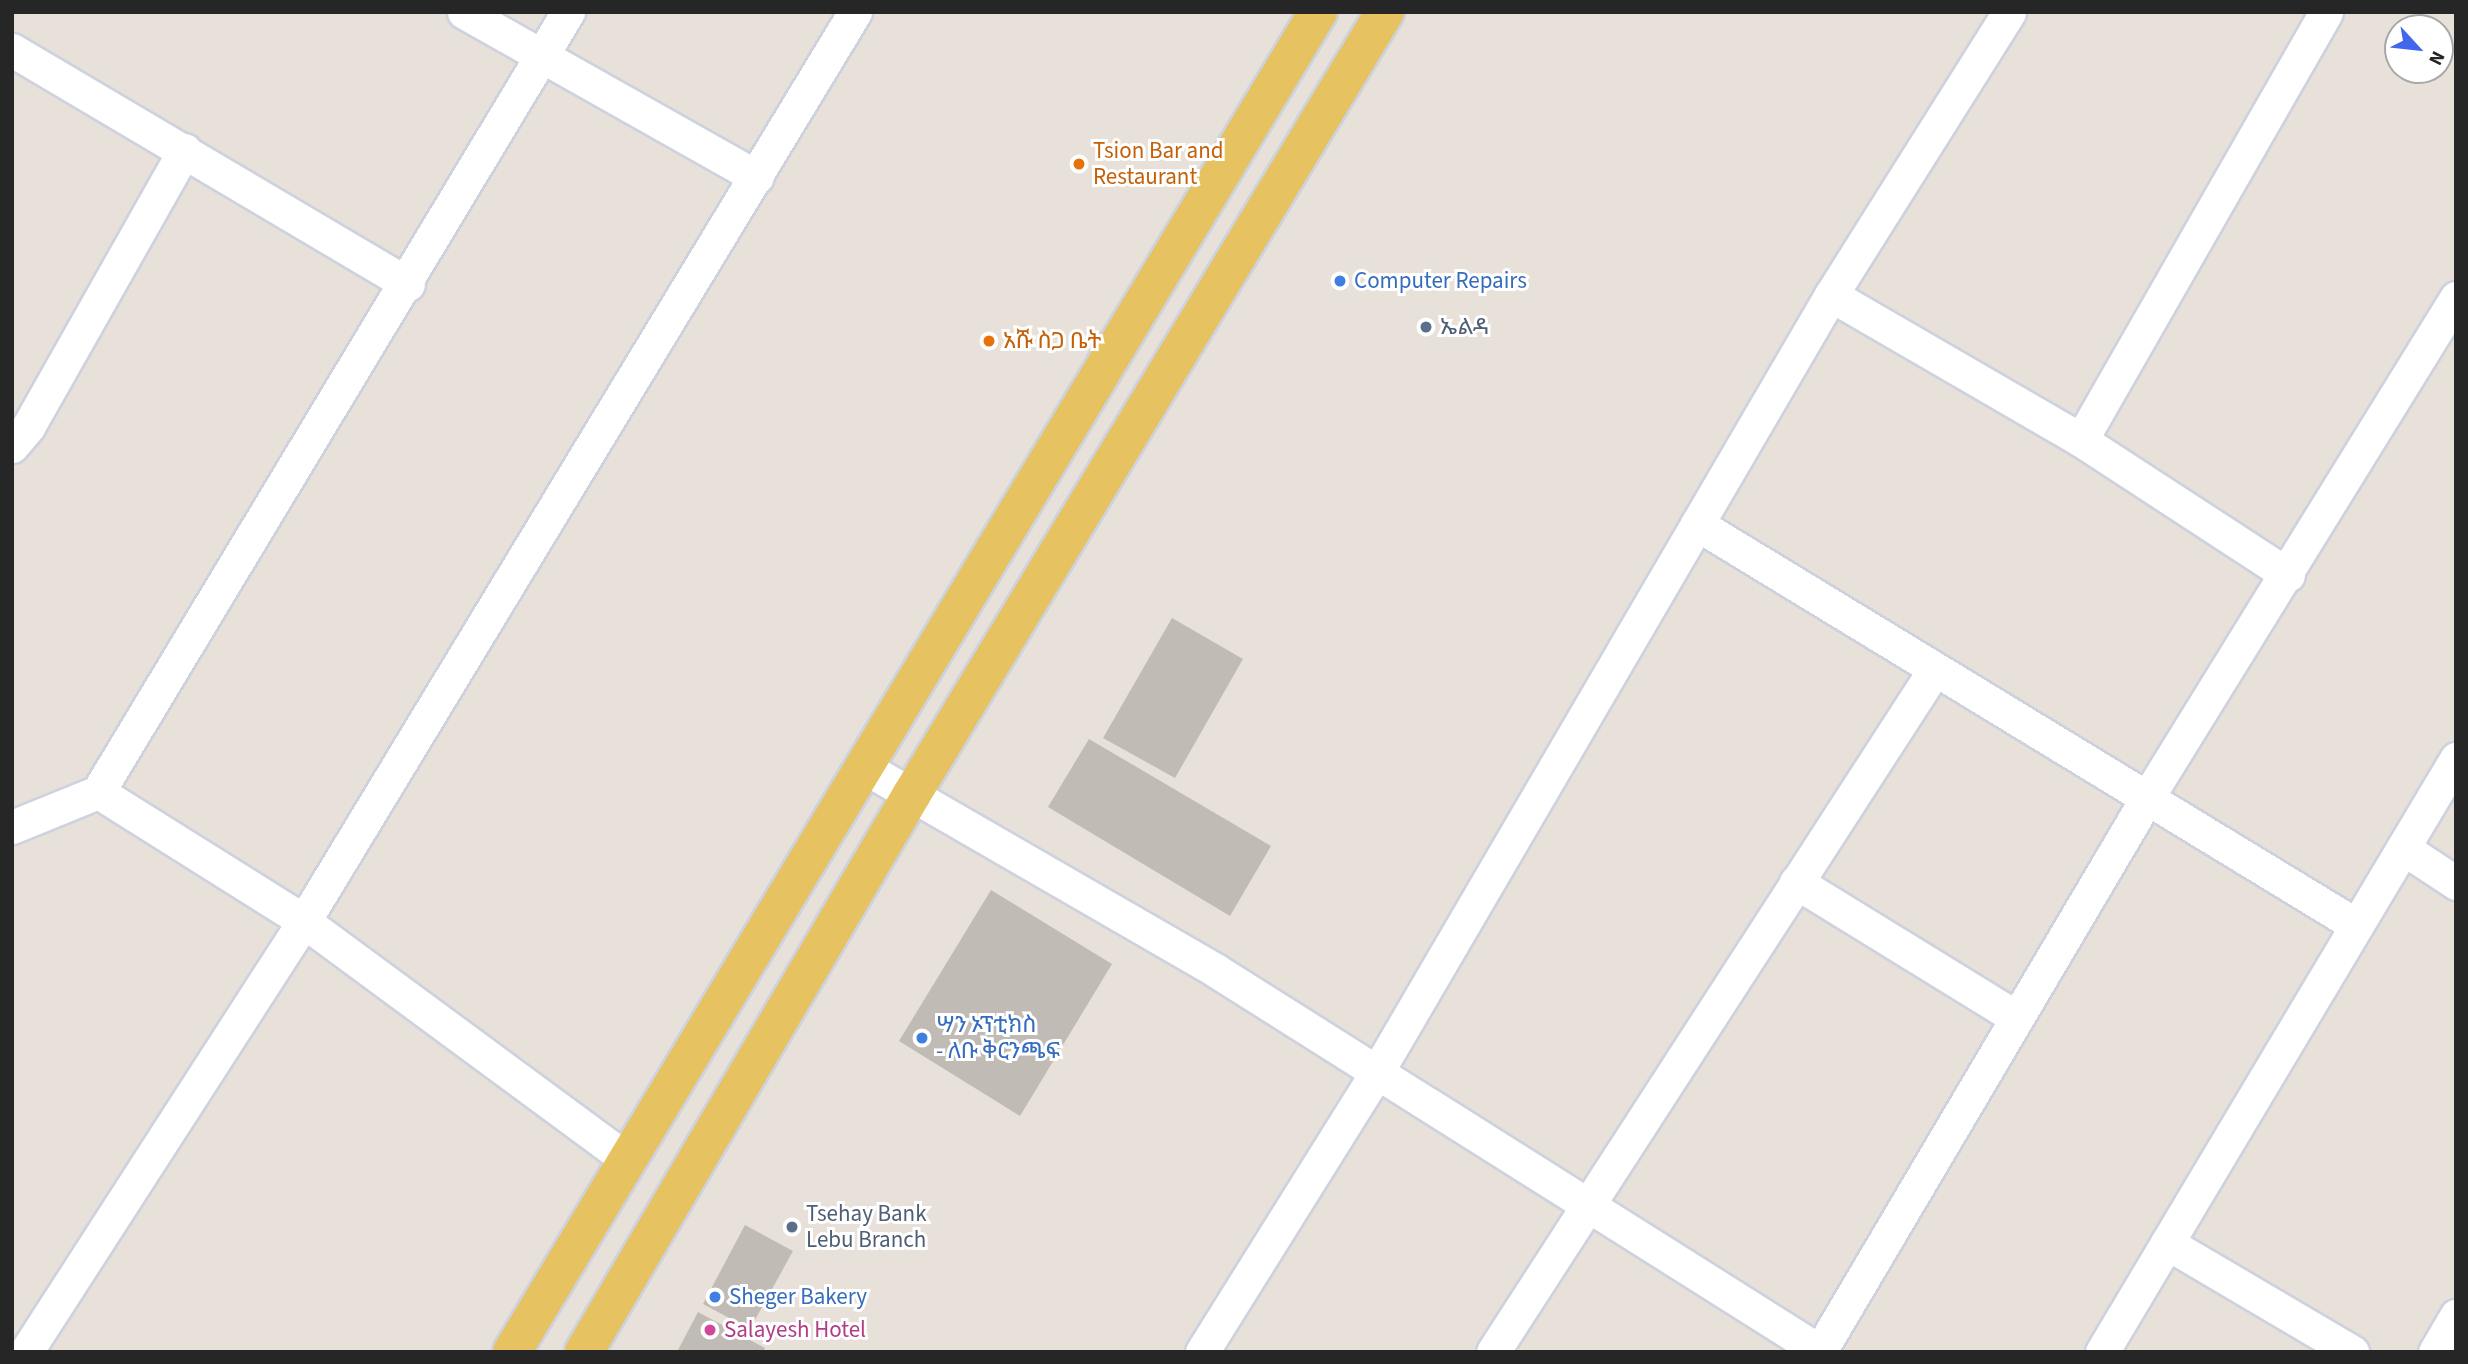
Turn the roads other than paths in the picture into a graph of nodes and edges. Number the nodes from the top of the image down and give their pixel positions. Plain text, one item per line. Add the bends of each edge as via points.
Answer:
1 (464, 12) edge
2 (568, 12) edge
3 (855, 12) edge
4 (1318, 12) edge
5 (1385, 12) edge
6 (2009, 12) edge
7 (2326, 12) edge
8 (12, 50) edge
9 (543, 58) junction
10 (185, 150) junction
11 (757, 177) junction
12 (408, 284) junction
13 (1831, 295) junction
14 (2456, 298) edge
15 (2081, 440) junction
16 (12, 446) edge
17 (1697, 524) junction
18 (2288, 575) junction
19 (1933, 671) junction
20 (2456, 760) edge
21 (862, 766) junction
22 (98, 792) junction
23 (912, 793) junction
24 (2147, 798) junction
25 (12, 827) edge
26 (2403, 848) junction
27 (1796, 882) junction
28 (2456, 883) edge
29 (303, 921) junction
30 (2354, 924) junction
31 (2017, 1018) junction
32 (1377, 1072) junction
33 (625, 1158) junction
34 (1586, 1205) junction
35 (2167, 1242) junction
36 (2456, 1316) edge
37 (1820, 1351) edge
38 (26, 1352) edge
39 (512, 1352) edge
40 (583, 1352) edge
41 (1202, 1352) edge
42 (1493, 1352) edge
43 (2102, 1352) edge
44 (2352, 1352) edge
45 (2435, 1352) edge

1 - 9 street
2 - 9 street
3 - 11 street
4 - 21 main road
5 - 23 main road
6 - 13 street
7 - 15 street
8 - 10 street
9 - 11 street
9 - 12 street
10 - 12 street
10 - 16 street via 28,427
11 - 29 street
12 - 22 street
13 - 15 street
13 - 17 street
14 - 18 street
15 - 18 street
17 - 19 street
17 - 32 street
18 - 24 street
19 - 24 street
19 - 27 street
20 - 26 street
21 - 23 street
21 - 33 main road
22 - 25 street
22 - 29 street
23 - 32 street via 1215,970
23 - 40 main road
24 - 30 street
24 - 31 street
26 - 28 street
26 - 30 street
27 - 31 street
27 - 34 street
29 - 33 street
29 - 38 street
30 - 35 street
31 - 37 street
32 - 34 street
32 - 41 street
33 - 39 main road
34 - 37 street
34 - 42 street
35 - 43 street
35 - 44 street
36 - 45 street

